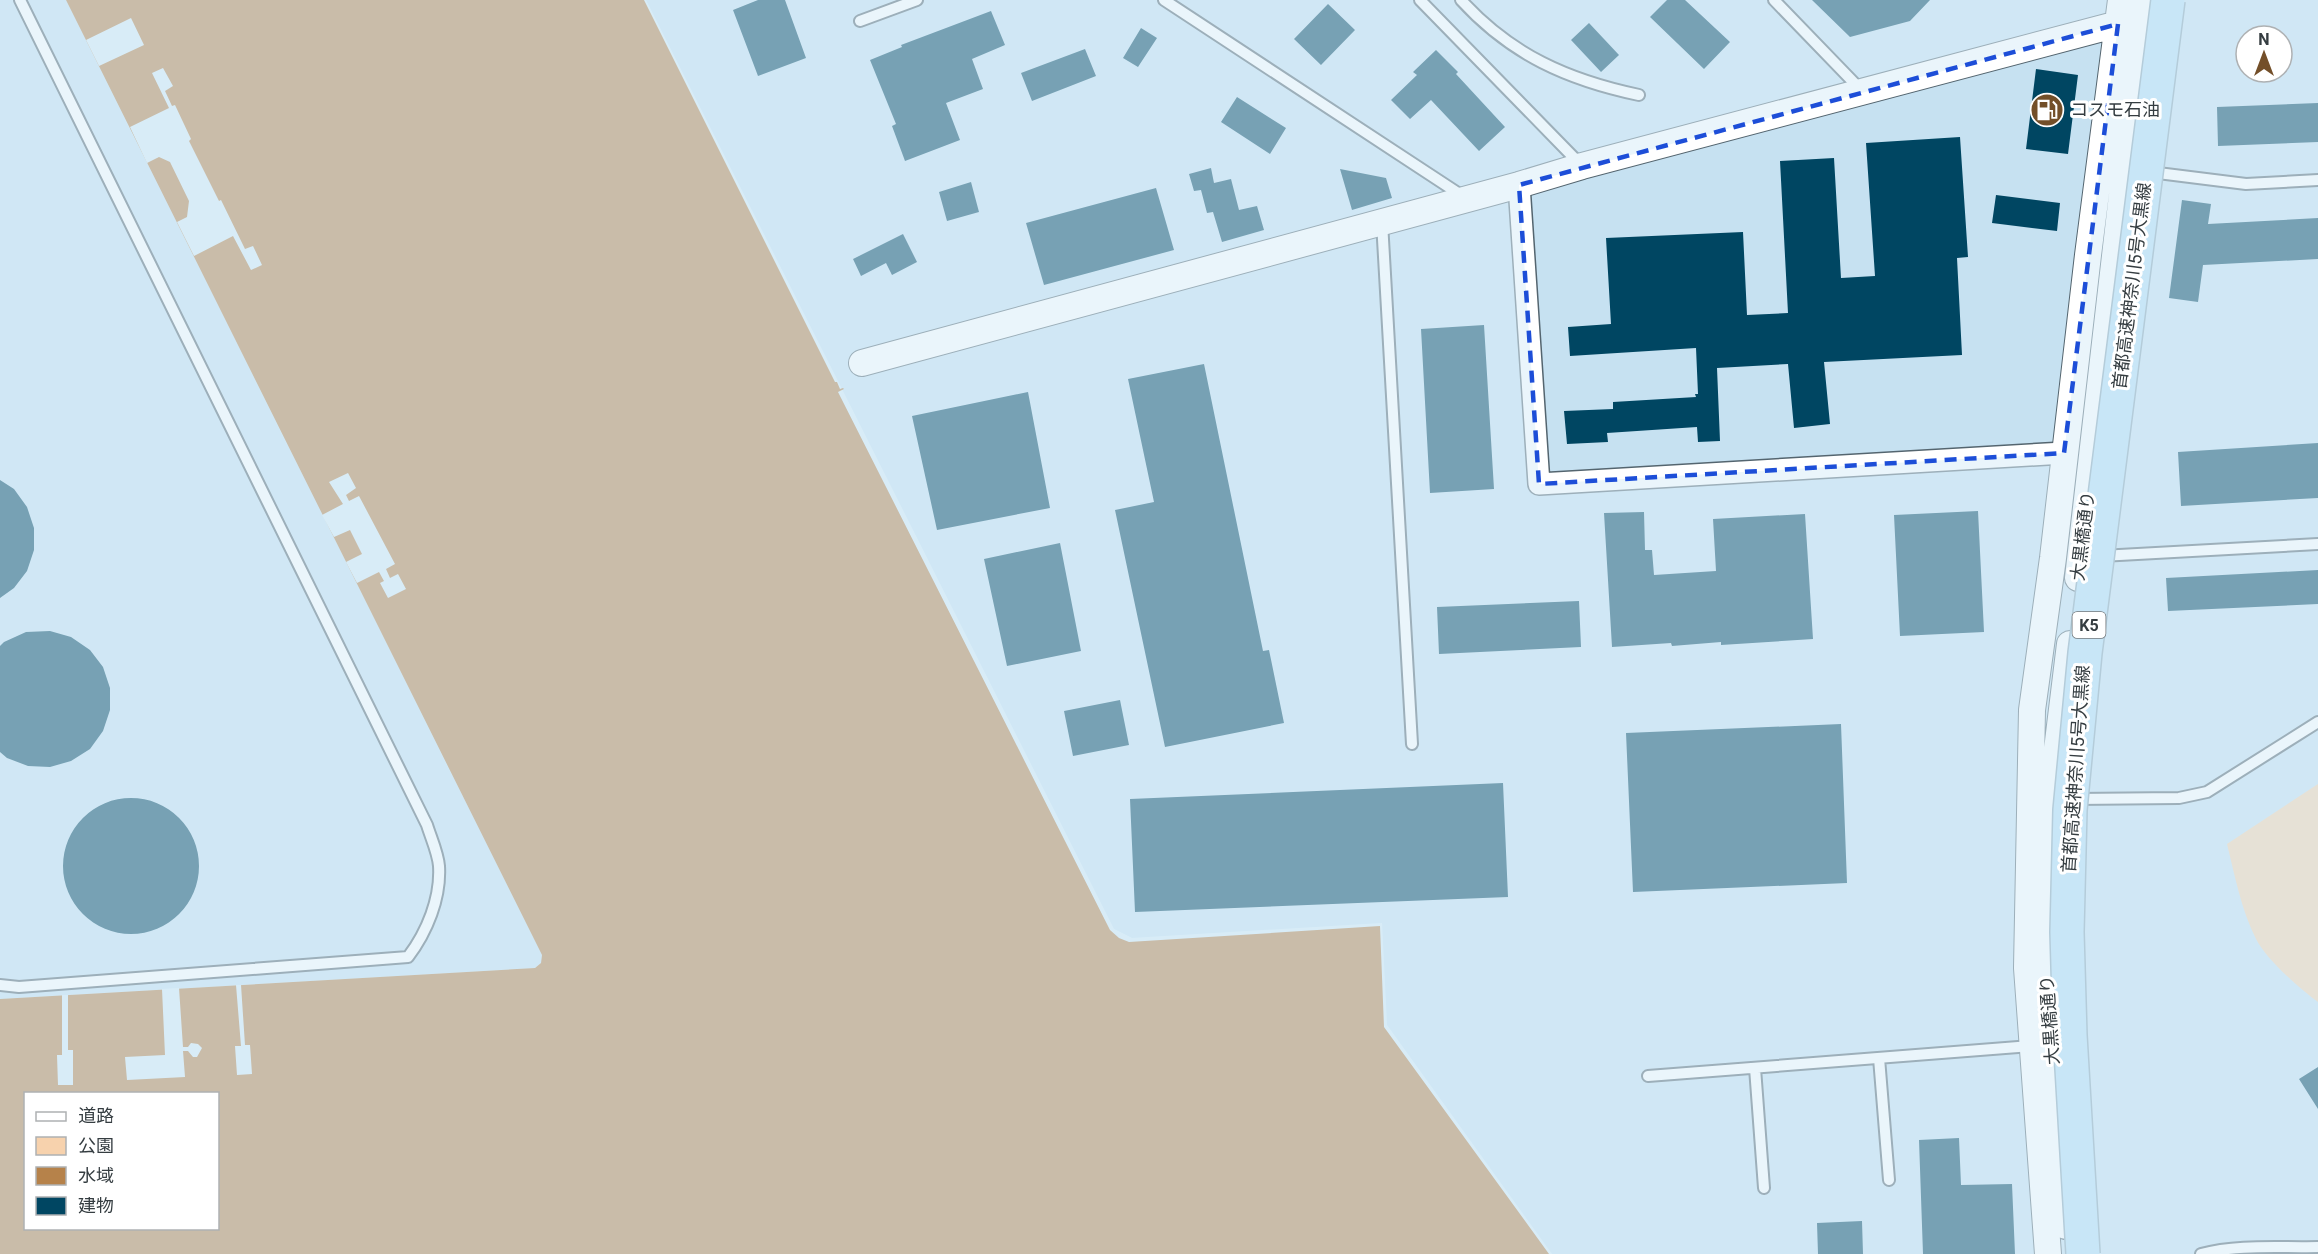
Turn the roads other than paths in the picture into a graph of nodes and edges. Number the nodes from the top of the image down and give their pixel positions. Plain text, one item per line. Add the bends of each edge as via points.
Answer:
1 (20, 0) edge
2 (917, 0) edge
3 (1164, 0) edge
4 (1420, 0) edge
5 (1461, 0) edge
6 (1774, 0) edge
7 (2147, 0) edge
8 (2158, 0) edge
9 (2168, 0) edge
10 (2120, 12) edge
11 (860, 21) dead end
12 (1863, 92) junction
13 (1639, 95) dead end
14 (1582, 166) junction
15 (2112, 168) junction
16 (2318, 180) edge
17 (1519, 185) junction
18 (1467, 199) junction
19 (1382, 222) junction
20 (862, 363) dead end
21 (2064, 453) junction
22 (2318, 544) edge
23 (2067, 558) junction
24 (2318, 722) edge
25 (1412, 744) dead end
26 (2041, 799) junction
27 (0, 985) edge
28 (2031, 1046) junction
29 (1879, 1058) junction
30 (1755, 1068) junction
31 (1648, 1077) dead end
32 (1889, 1180) dead end
33 (1764, 1188) dead end
34 (2318, 1247) edge
35 (2048, 1254) edge
36 (2068, 1254) edge
37 (2074, 1254) edge
38 (2083, 1254) edge
39 (2201, 1254) edge

1 - 27 lane via 427,825 439,865 435,904 421,940 408,957 19,987
2 - 11 lane
3 - 18 lane
4 - 14 lane
5 - 13 lane via 1474,15 1534,59 1582,81
6 - 12 lane
7 - 15 street, 大黒橋通り
8 - 37 highway, 首都高速神奈川5号大黒線 / K5 via 2075,656 2060,810 2058,932
9 - 38 highway, 首都高速神奈川5号大黒線 / K5, bridge via 2085,653 2070,810 2068,955
10 - 12 street
10 - 15 street, 大黒橋通り
12 - 14 street
14 - 17 street
15 - 16 lane via 2246,184
15 - 21 street, 大黒橋通り
15 - 23 street, 大黒橋通り
17 - 18 street
17 - 21 street via 1539,484
18 - 19 street
19 - 20 street
19 - 25 lane
21 - 23 street, 大黒橋通り
22 - 23 lane
23 - 26 street, 大黒橋通り
24 - 26 lane via 2207,792 2179,798
26 - 28 street, 大黒橋通り via 2027,968
26 - 36 street, 大黒橋通り via 2046,977
28 - 29 lane
28 - 35 street, 大黒橋通り
29 - 30 lane
29 - 32 lane
30 - 31 lane
30 - 33 lane
34 - 39 lane via 2246,1248

